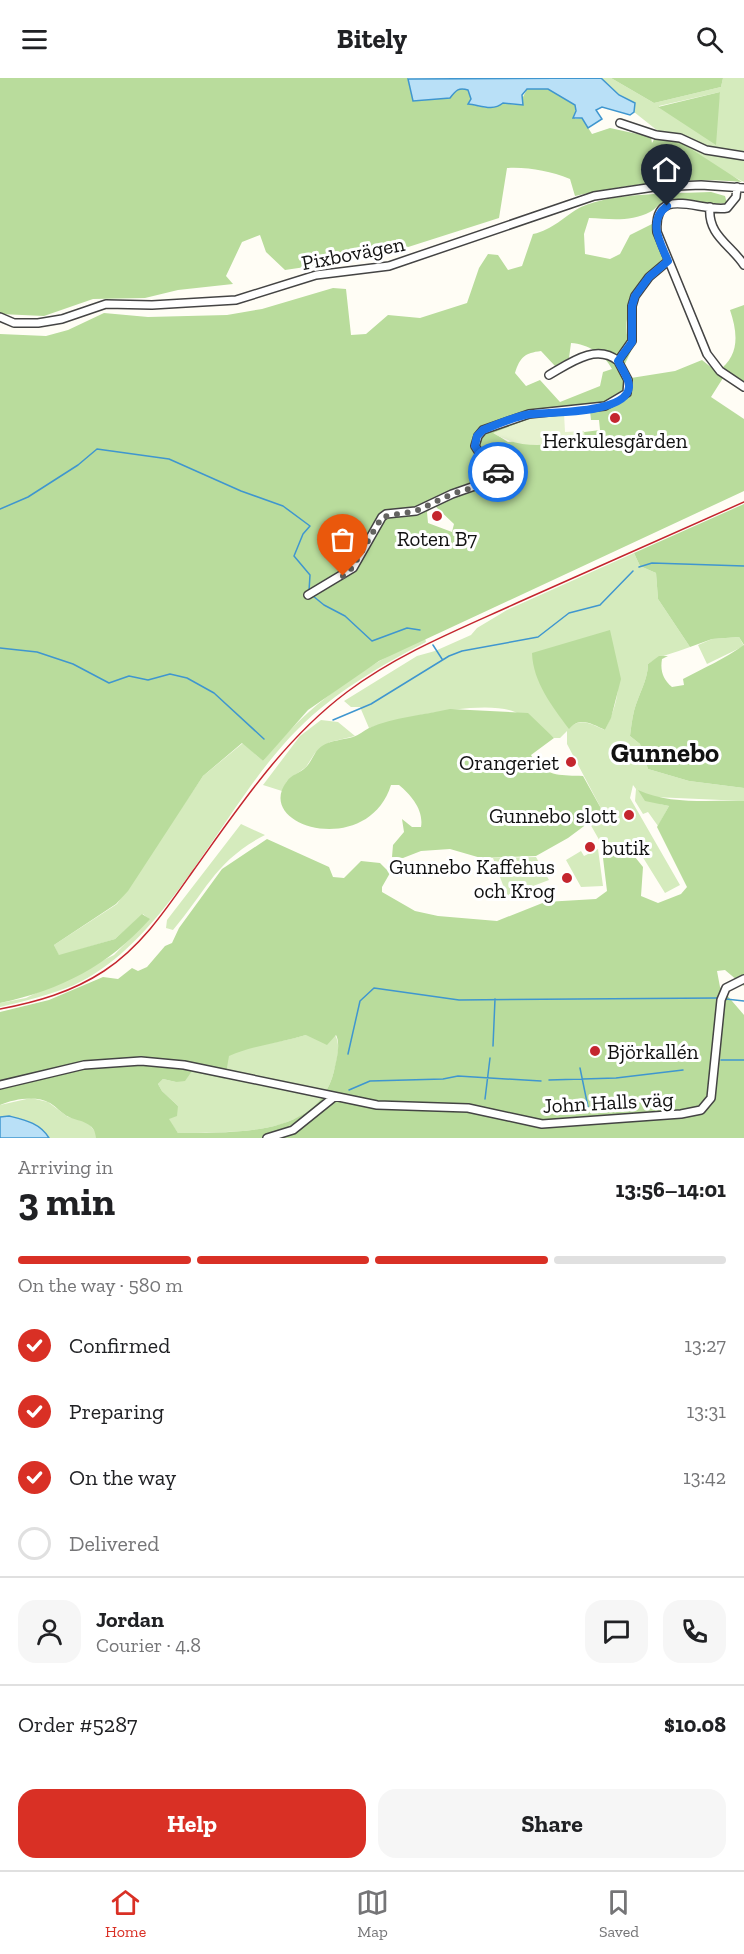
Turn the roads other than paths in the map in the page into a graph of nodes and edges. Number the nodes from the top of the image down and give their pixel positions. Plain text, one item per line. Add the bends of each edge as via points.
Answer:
1 (620, 123) dead end
2 (744, 156) edge
3 (740, 187) edge
4 (710, 207) junction
5 (668, 261) junction
6 (744, 265) edge
7 (0, 318) edge
8 (618, 361) junction
9 (549, 375) dead end
10 (744, 387) edge
11 (308, 595) dead end
12 (744, 980) edge
13 (0, 1085) edge
14 (334, 1097) junction
15 (267, 1138) edge

1 - 2 street via 680,138 706,150
3 - 4 street via 730,206
3 - 7 street, Pixbovägen via 654,187 594,196 389,266 316,275 236,300 106,304 38,323 14,323
4 - 5 street via 678,203 661,210 656,218 657,232
4 - 6 street via 718,239
5 - 8 street via 635,296 632,342
5 - 10 street via 707,354 720,371
8 - 9 street via 606,354 589,354
8 - 11 street via 629,387 620,399 600,407 529,414 483,430 475,446 498,465 498,474 492,480 416,511 386,514 352,568
12 - 14 street, John Halls väg via 726,988 721,1000 711,1098 699,1111 542,1124 468,1108 377,1104
13 - 14 street, John Halls väg via 84,1065 141,1060 184,1065
14 - 15 street via 293,1130

